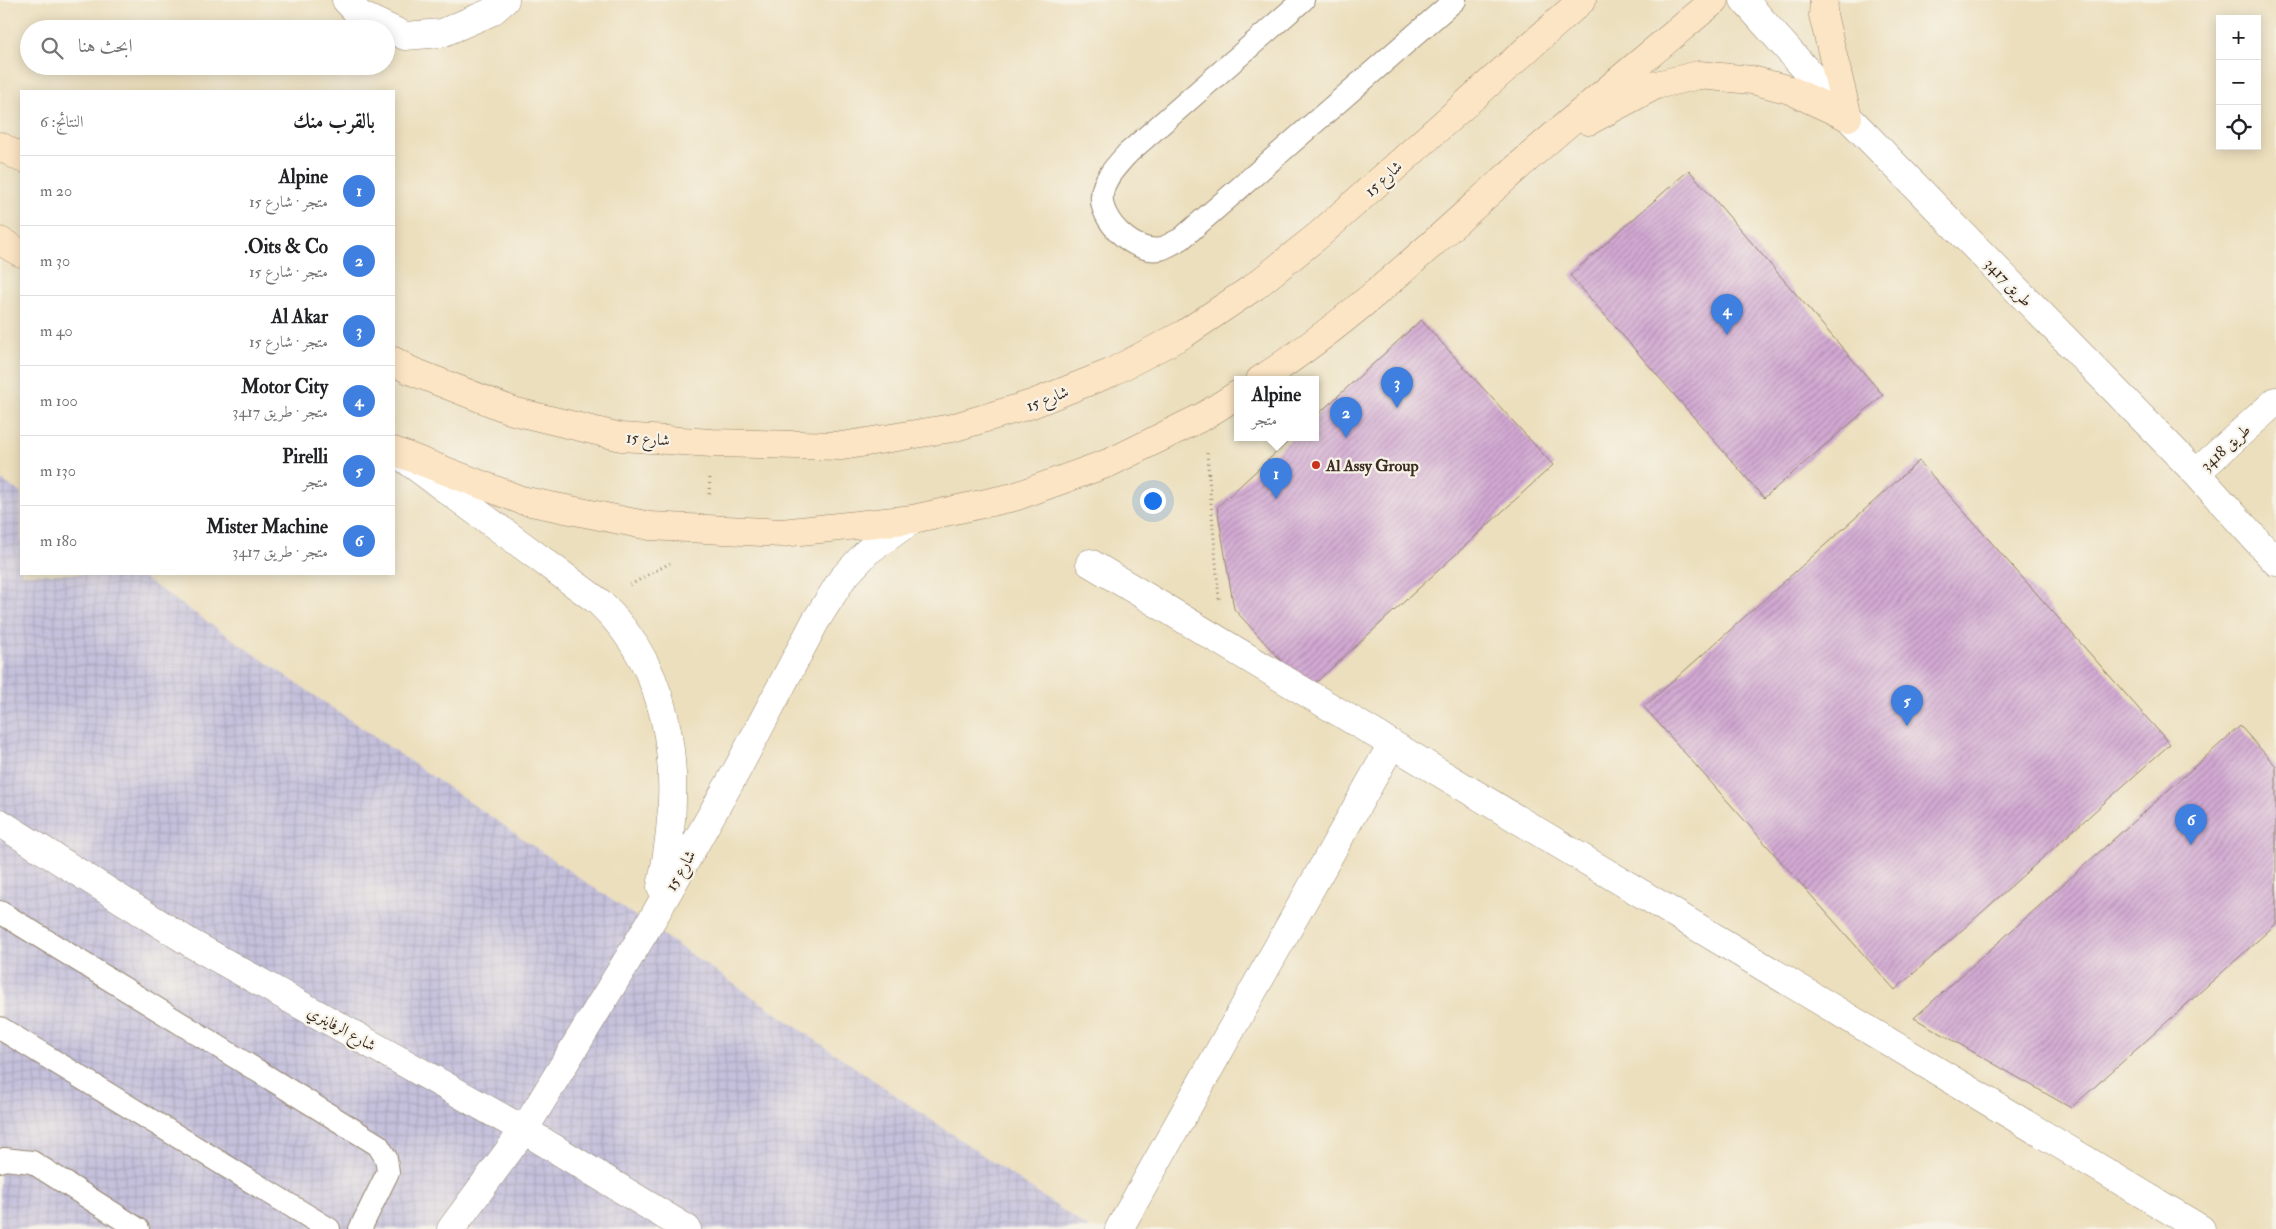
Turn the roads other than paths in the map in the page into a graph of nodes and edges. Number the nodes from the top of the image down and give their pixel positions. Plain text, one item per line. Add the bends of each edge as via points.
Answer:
1 (346, 0) edge
2 (505, 0) edge
3 (1303, 0) edge
4 (1456, 0) edge
5 (1582, 0) edge
6 (1715, 0) edge
7 (1744, 0) edge
8 (1824, 0) edge
9 (372, 20) edge
10 (395, 31) edge
11 (1848, 117) junction
12 (0, 146) edge
13 (1540, 148) junction
14 (20, 157) edge
15 (0, 241) edge
16 (20, 252) edge
17 (395, 362) edge
18 (1266, 376) edge
19 (1234, 397) edge
20 (2276, 401) edge
21 (396, 453) edge
22 (2196, 473) junction
23 (913, 520) junction
24 (2276, 562) edge
25 (1090, 563) dead end
26 (1392, 744) junction
27 (0, 823) edge
28 (0, 912) edge
29 (656, 913) junction
30 (0, 1028) edge
31 (524, 1130) junction
32 (0, 1161) edge
33 (138, 1229) edge
34 (328, 1229) edge
35 (360, 1229) edge
36 (451, 1229) edge
37 (687, 1229) edge
38 (1119, 1229) edge
39 (2201, 1229) edge

1 - 9 street via 360,14
2 - 10 street via 491,12 442,33 405,36
3 - 4 lane via 1128,153 1112,171 1102,195 1107,217 1123,237 1142,248 1160,249 1181,239
5 - 17 street, شارع 15 via 1320,234 1254,287 1184,334 1127,364 1032,404 952,428 842,446 630,438 513,410
6 - 13 street
7 - 11 street, طريق 3417
8 - 11 street via 1823,15
11 - 13 street via 1790,90 1752,80 1699,75 1656,85
11 - 22 street, طريق 3417
12 - 14 street
13 - 18 street via 1372,297
15 - 16 street
19 - 23 street, شارع 15 via 1204,416 1111,462 1014,497
20 - 22 street, طريق 3418
21 - 23 street, شارع 15 via 521,500 650,526 782,533
21 - 29 street via 599,602 636,646 653,678 671,753 669,848
22 - 24 street, طريق 3417
23 - 29 street, شارع 15 via 868,551 842,579 815,622
25 - 26 street
26 - 38 street
26 - 39 street
27 - 31 street, شارع الرفاينري via 192,944
28 - 35 lane via 378,1145 386,1158 388,1172
29 - 31 street, شارع 15
30 - 34 lane
31 - 36 street, شارع 15
31 - 37 street, شارع الرفاينري
32 - 33 lane via 32,1162

